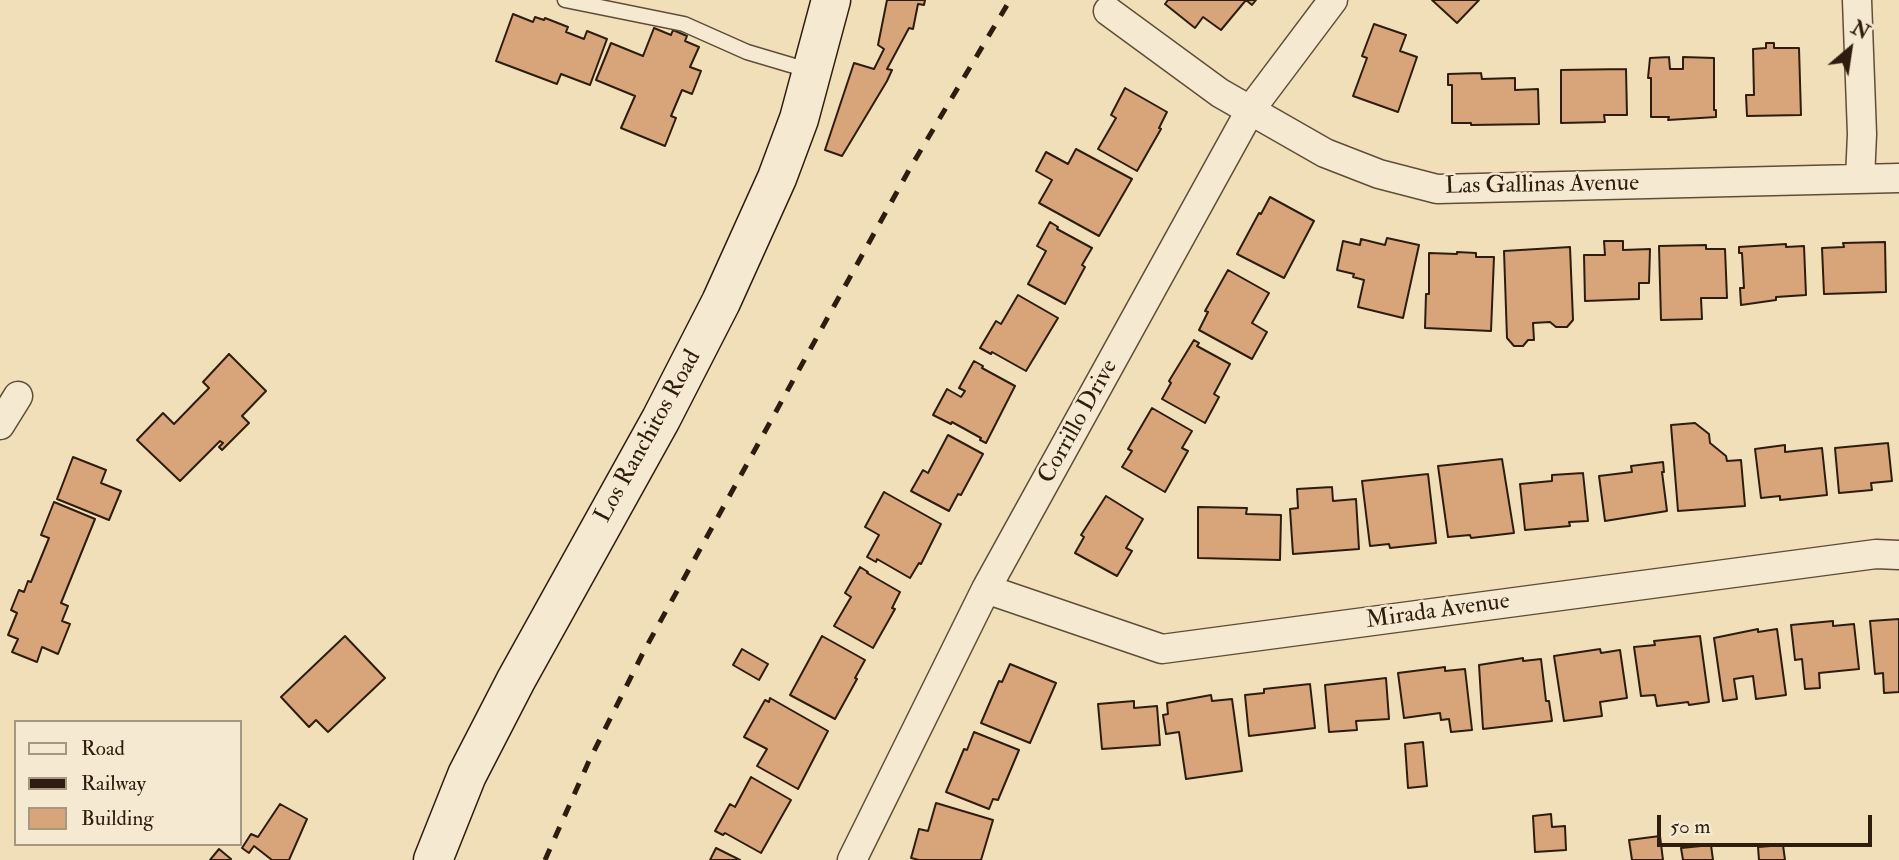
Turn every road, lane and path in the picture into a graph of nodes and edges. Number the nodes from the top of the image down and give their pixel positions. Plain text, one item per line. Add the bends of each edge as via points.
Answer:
1 (565, 0) edge
2 (831, 0) edge
3 (1333, 0) edge
4 (1857, 0) edge
5 (1108, 11) dead end
6 (812, 71) junction
7 (1251, 109) junction
8 (1899, 178) edge
9 (1860, 179) junction
10 (18, 396) dead end
11 (0, 425) edge
12 (1899, 555) edge
13 (986, 589) junction
14 (433, 860) edge
15 (852, 860) edge

1 - 6 lane via 684,24 747,52
2 - 6 main road, Los Ranchitos Road
3 - 7 street, Corrillo Drive
4 - 9 street via 1863,134
5 - 7 street, Las Gallinas Avenue via 1220,93
6 - 14 main road, Los Ranchitos Road via 777,178 721,302 516,680 467,775
7 - 9 street, Las Gallinas Avenue via 1325,153 1437,189
7 - 13 street, Corrillo Drive
8 - 9 street, Las Gallinas Avenue
10 - 11 street
12 - 13 street, Mirada Avenue via 1876,554 1162,649
13 - 15 street, Corrillo Drive

